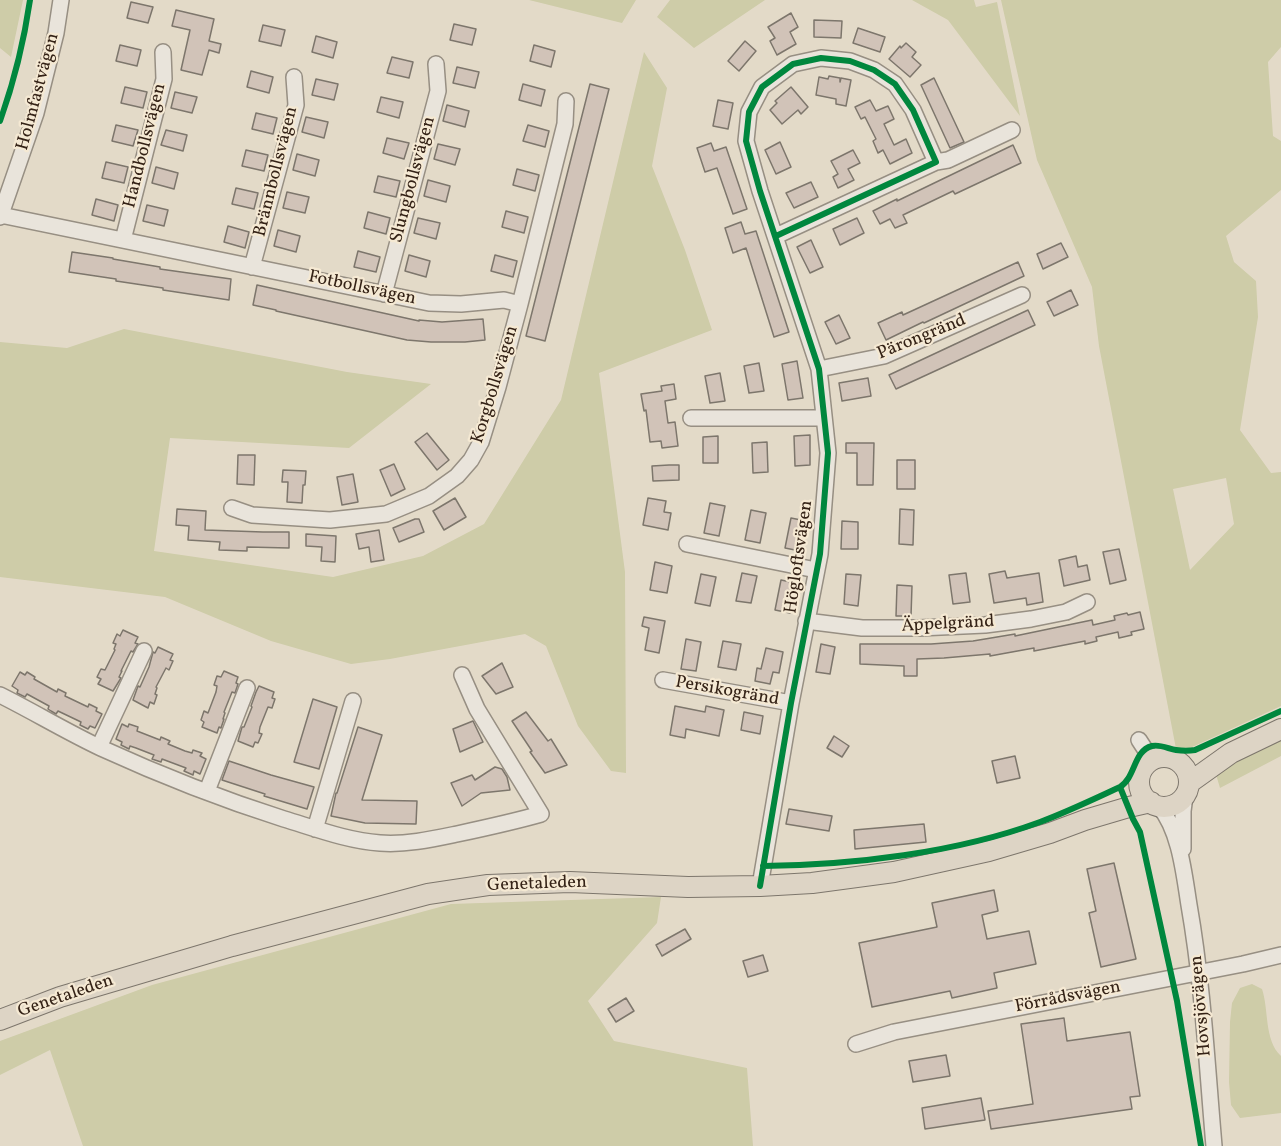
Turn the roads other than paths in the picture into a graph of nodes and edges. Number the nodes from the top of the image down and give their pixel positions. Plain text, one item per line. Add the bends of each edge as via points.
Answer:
1 (61, 0) edge
2 (163, 52) dead end
3 (436, 64) dead end
4 (294, 77) dead end
5 (566, 101) dead end
6 (1012, 130) dead end
7 (936, 162) junction
8 (1, 216) edge
9 (776, 236) junction
10 (123, 240) junction
11 (252, 267) junction
12 (384, 294) junction
13 (1022, 295) dead end
14 (520, 304) junction
15 (819, 369) junction
16 (691, 418) dead end
17 (824, 418) junction
18 (232, 508) dead end
19 (687, 544) dead end
20 (816, 570) junction
21 (1087, 602) dead end
22 (807, 621) junction
23 (144, 651) dead end
24 (462, 675) dead end
25 (663, 680) dead end
26 (248, 688) dead end
27 (0, 695) edge
28 (353, 701) dead end
29 (790, 703) junction
30 (1281, 729) edge
31 (1139, 740) dead end
32 (99, 747) junction
33 (1231, 753) junction
34 (1152, 760) junction
35 (1179, 762) junction
36 (1139, 784) junction
37 (1187, 789) junction
38 (207, 791) junction
39 (1155, 804) junction
40 (1085, 820) junction
41 (315, 829) junction
42 (1183, 867) junction
43 (760, 886) junction
44 (1281, 955) edge
45 (1199, 972) junction
46 (0, 1020) edge
47 (856, 1044) dead end
48 (1214, 1146) edge

1 - 8 street, Holmfastvägen via 36,113
2 - 10 street, Handbollsvägen via 164,79
3 - 12 street, Slungbollsvägen via 438,91
4 - 11 street, Brännbollsvägen via 296,105
5 - 14 street via 566,124
6 - 7 street
7 - 9 street
7 - 9 street, Högloftsvägen via 914,110 895,84 850,61 821,58 793,64 762,87 749,112 746,141
8 - 10 street, Fotbollsvägen
9 - 15 street, Högloftsvägen
10 - 11 street, Fotbollsvägen
11 - 12 street, Fotbollsvägen
12 - 14 street, Fotbollsvägen via 429,303 504,300
13 - 15 street, Pärongränd via 884,356
14 - 18 street, Korgbollsvägen via 481,442 457,476 429,496 386,514 330,520 252,515
15 - 17 street, Högloftsvägen
16 - 17 street
17 - 20 street, Högloftsvägen via 828,453
19 - 20 street
20 - 22 street, Högloftsvägen
21 - 22 street, Äppelgränd via 1066,612 986,625 862,628
22 - 29 street, Högloftsvägen
23 - 32 street
24 - 41 street via 477,709 541,814 409,842 364,841
25 - 29 street, Persikogränd
26 - 38 street
27 - 32 street
28 - 41 street
29 - 43 street, Högloftsvägen
30 - 33 main road
31 - 34 street
32 - 38 street
33 - 35 main road
33 - 37 main road
34 - 35 main road via 1166,757
34 - 36 main road via 1141,773
35 - 37 main road via 1187,771
36 - 39 main road via 1143,794
36 - 40 main road, Genetaleden
37 - 39 main road via 1181,800 1170,806
37 - 42 street, Hovsjövägen
38 - 41 street
39 - 40 main road, Genetaleden
39 - 42 street, Hovsjövägen via 1170,824
40 - 43 main road, Genetaleden via 989,852 894,872
42 - 45 street, Hovsjövägen
43 - 46 main road, Genetaleden via 570,882 488,885 428,894 71,993
44 - 45 street, Förrådsvägen
45 - 47 street, Förrådsvägen via 894,1032
45 - 48 street, Hovsjövägen

